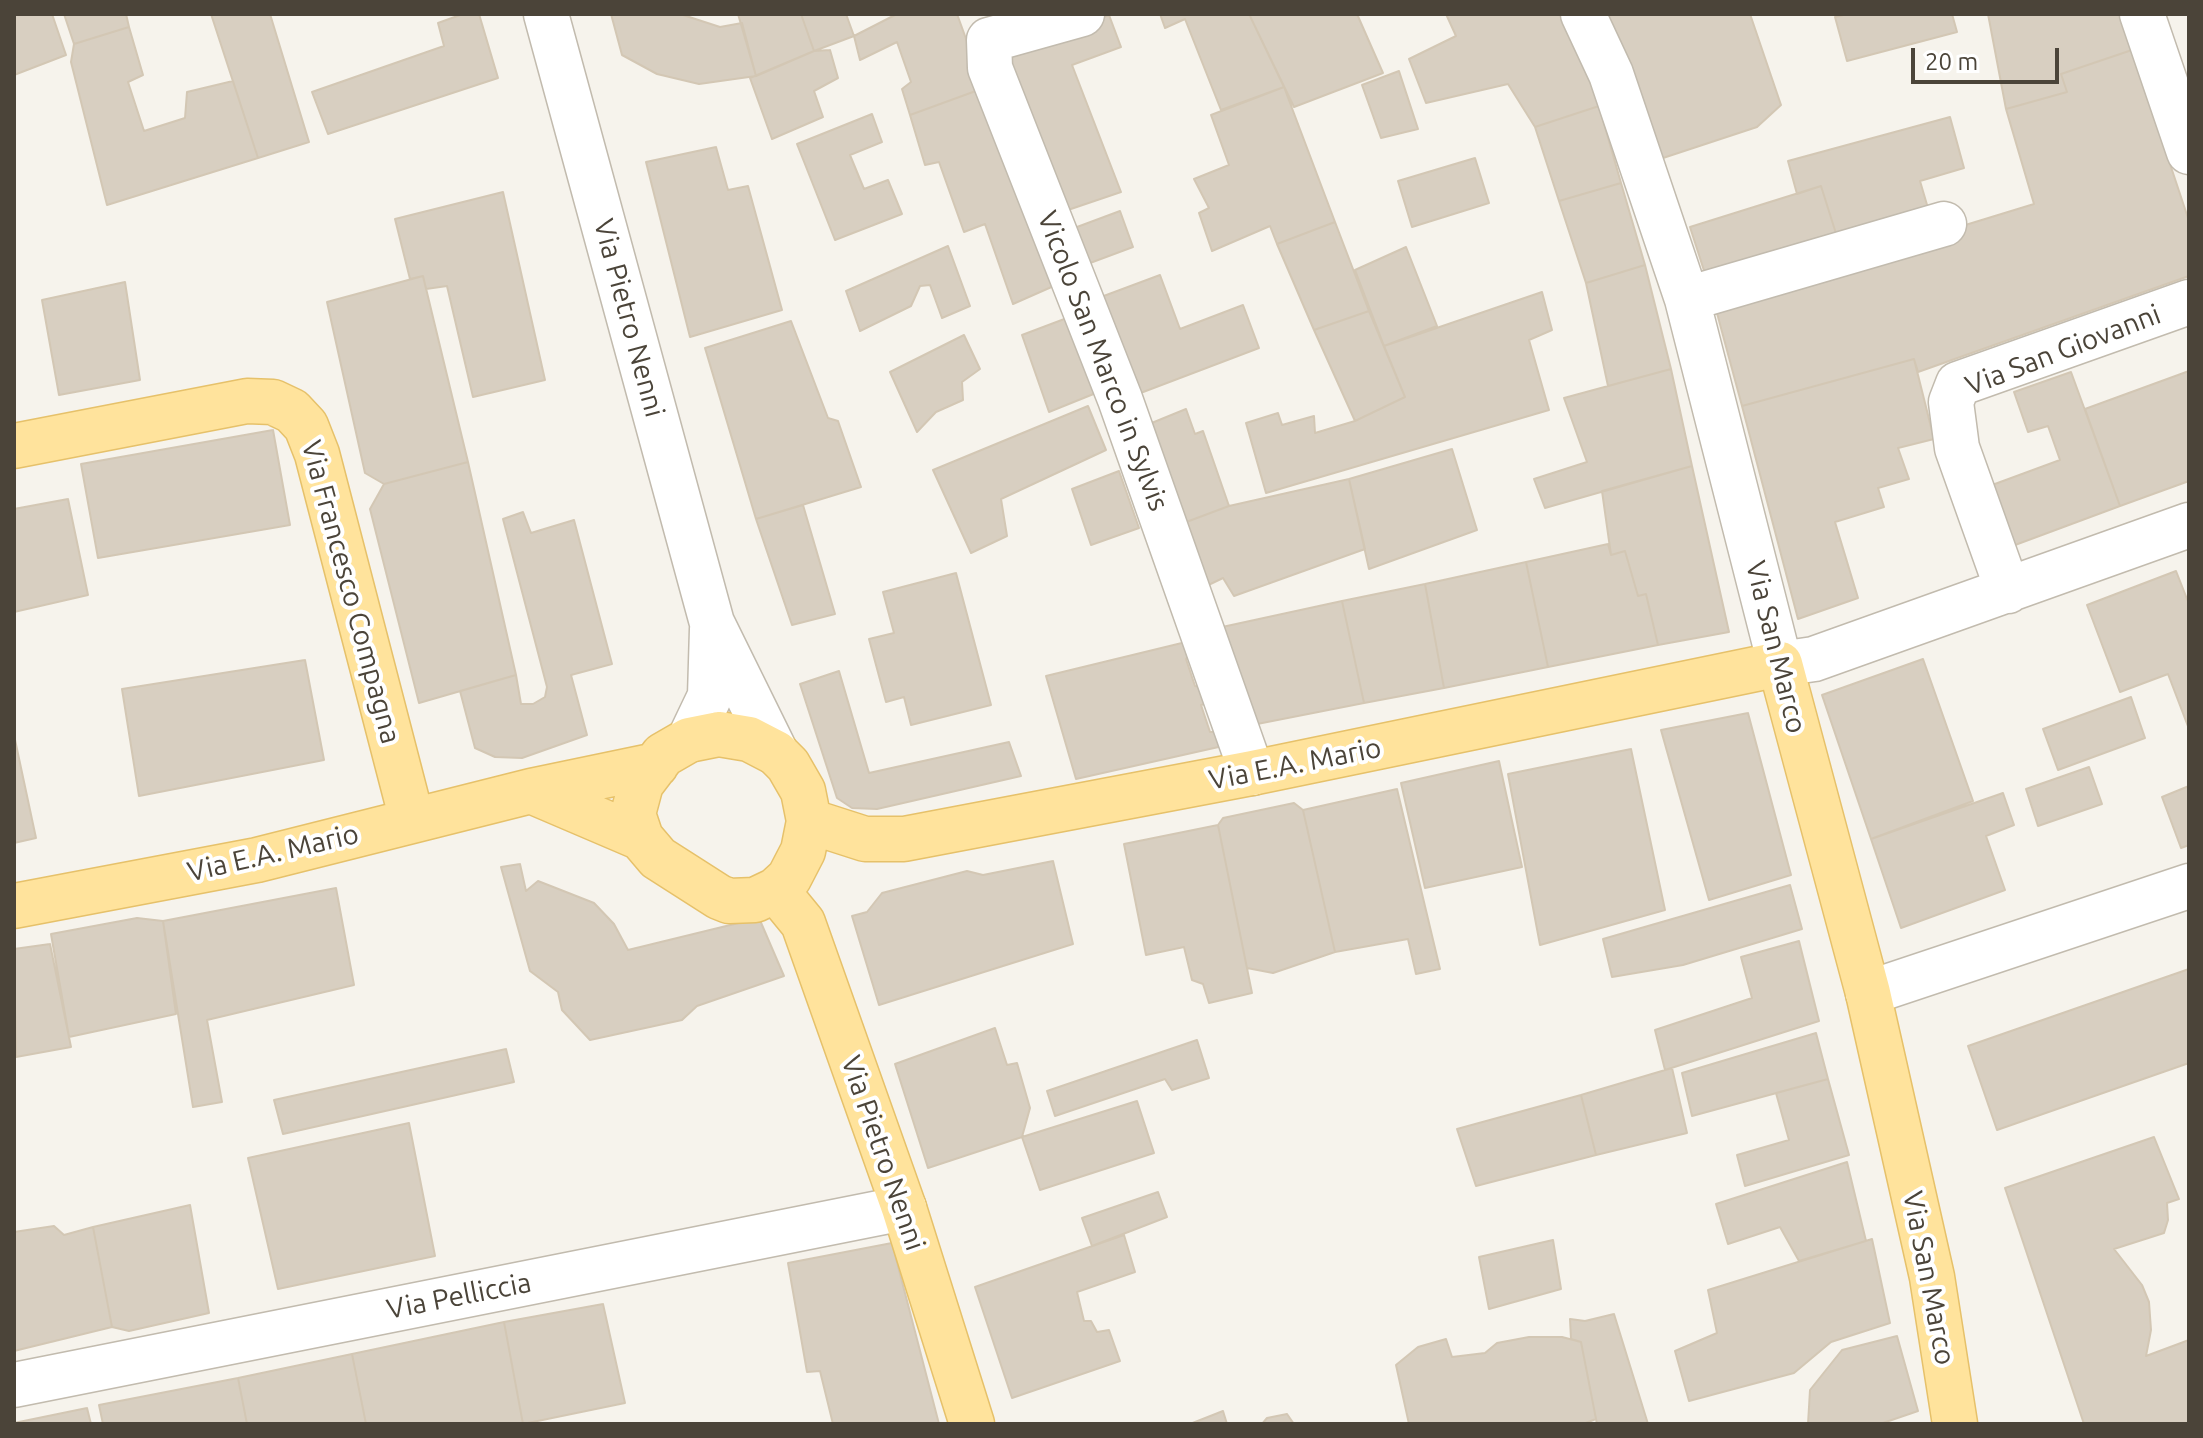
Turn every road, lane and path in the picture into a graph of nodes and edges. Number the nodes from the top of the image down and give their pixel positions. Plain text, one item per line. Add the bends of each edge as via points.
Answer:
1 (546, 14) edge
2 (1082, 14) edge
3 (1583, 14) edge
4 (2142, 14) edge
5 (2189, 152) edge
6 (1944, 224) dead end
7 (1687, 299) junction
8 (2189, 302) edge
9 (14, 446) edge
10 (2189, 525) edge
11 (2008, 591) junction
12 (712, 623) junction
13 (1780, 664) junction
14 (673, 752) junction
15 (776, 753) junction
16 (1252, 773) junction
17 (531, 791) junction
18 (412, 820) junction
19 (809, 821) junction
20 (641, 838) junction
21 (2189, 886) edge
22 (776, 890) junction
23 (14, 906) edge
24 (1868, 993) junction
25 (904, 1208) junction
26 (14, 1385) edge
27 (972, 1424) edge
28 (1955, 1424) edge

1 - 12 street, Via Pietro Nenni
2 - 16 street, Vicolo San Marco in Sylvis via 989,40 990,68 1120,399
3 - 7 street, Via San Marco via 1611,74
4 - 5 street
6 - 7 street
7 - 13 street, Via San Marco
8 - 11 street, Via San Giovanni via 1958,384 1951,402 1957,448
9 - 18 main road, Via Francesco Compagna via 247,401 273,402 292,411 306,426 317,454
10 - 11 street
11 - 13 street via 1814,659
12 - 14 street, Via Pietro Nenni via 710,696
12 - 15 street, Via Pietro Nenni
13 - 16 main road, Via E.A. Mario
13 - 24 main road, Via San Marco
14 - 15 main road via 719,734 749,739
14 - 17 main road, Via E.A. Mario
14 - 20 main road via 641,784 633,814
15 - 19 main road via 803,791
16 - 19 main road, Via E.A. Mario via 904,839 865,839
17 - 18 main road, Via E.A. Mario
17 - 20 main road
18 - 23 main road, Via E.A. Mario via 257,860
19 - 22 main road via 803,851
20 - 22 main road via 658,858 729,901 755,900
21 - 24 street
22 - 25 main road, Via Pietro Nenni via 803,923
24 - 28 main road, Via San Marco via 1932,1277
25 - 26 street, Via Pelliccia
25 - 27 main road, Via Pietro Nenni

